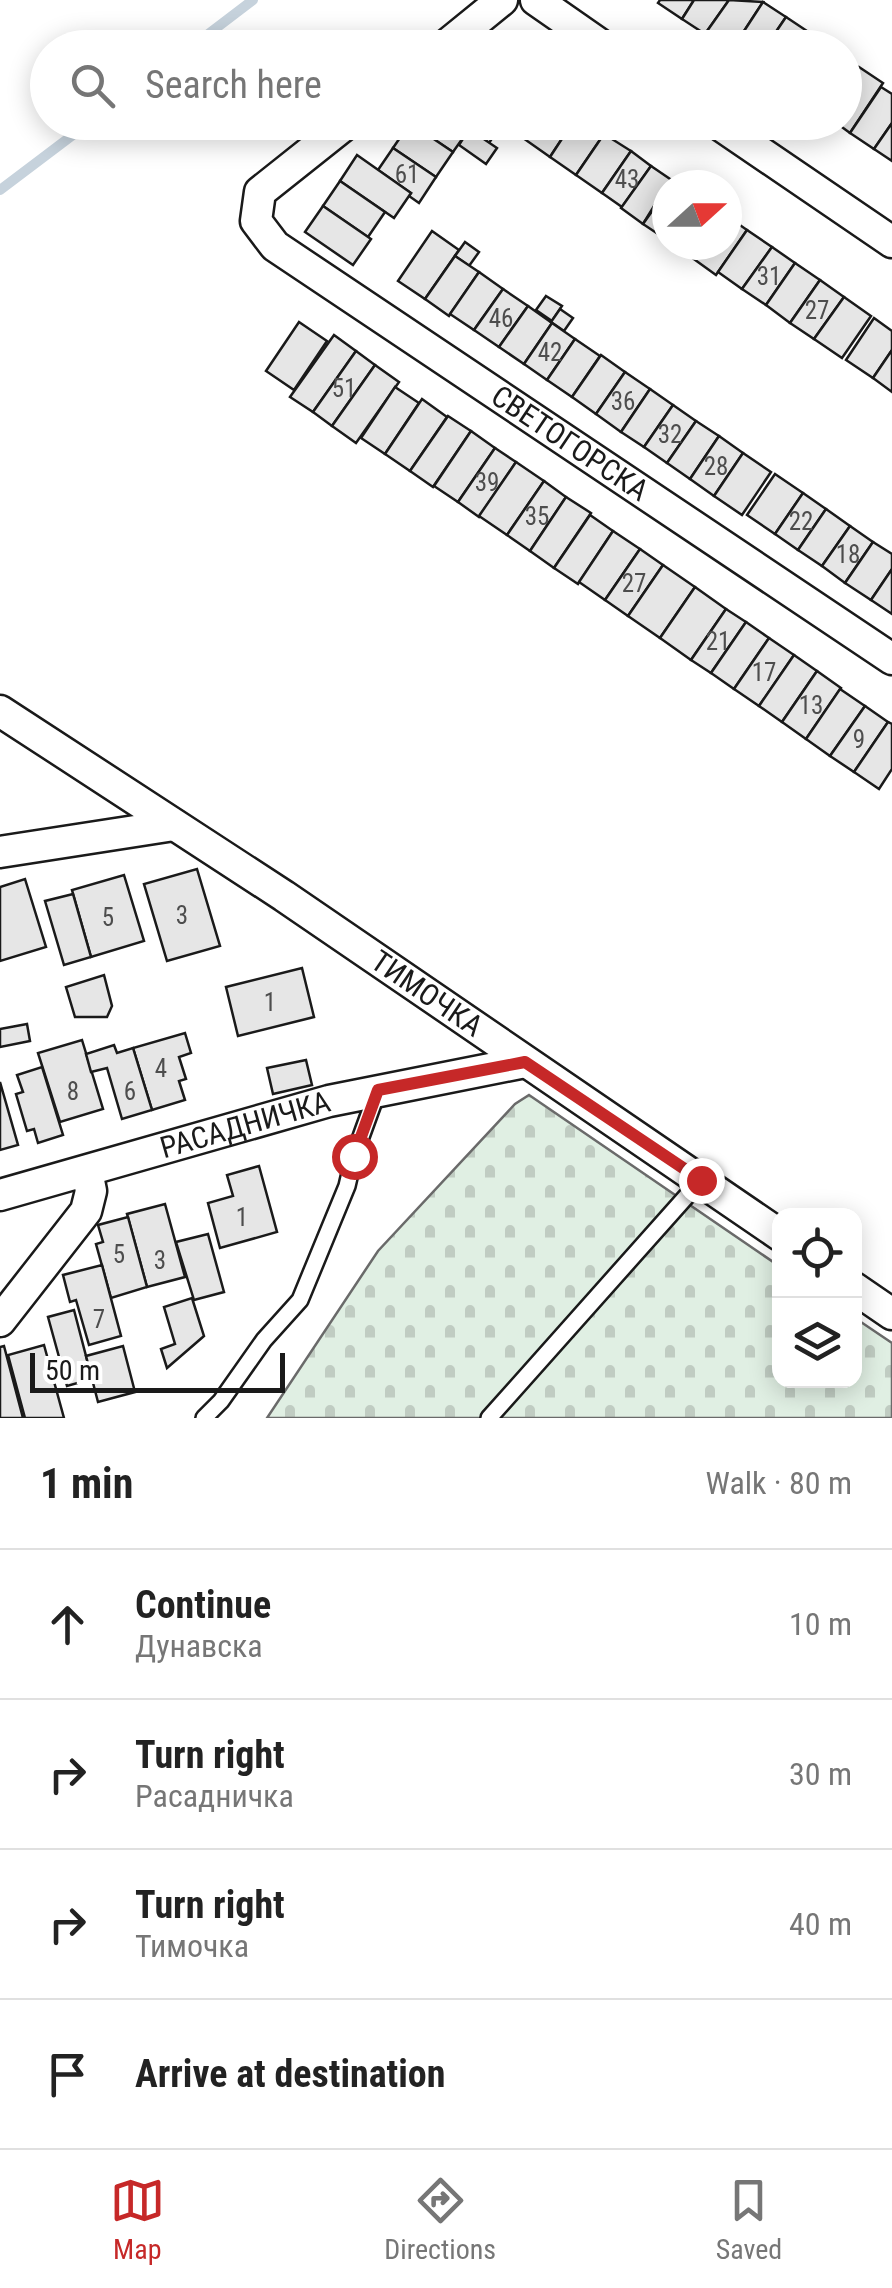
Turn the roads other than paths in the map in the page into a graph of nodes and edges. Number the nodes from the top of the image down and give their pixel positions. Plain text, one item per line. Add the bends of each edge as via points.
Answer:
1 (502, 0) edge
2 (536, 0) edge
3 (464, 30) edge
4 (580, 30) edge
5 (325, 140) edge
6 (742, 140) edge
7 (892, 242) edge
8 (892, 659) edge
9 (0, 711) edge
10 (174, 825) junction
11 (0, 852) edge
12 (525, 1062) junction
13 (378, 1090) junction
14 (87, 1171) junction
15 (701, 1180) junction
16 (0, 1195) edge
17 (772, 1229) edge
18 (862, 1293) edge
19 (892, 1314) edge
20 (0, 1321) edge
21 (204, 1418) edge
22 (489, 1418) edge

1 - 3 street
2 - 4 street
5 - 8 street, СВЕТОГОРСКА via 260,192 256,221 274,246
6 - 7 street
9 - 10 street, ТИМОЧКА
10 - 11 street
10 - 12 street, ТИМОЧКА
12 - 13 street, РАСАДНИЧКА
12 - 15 street, ТИМОЧКА
13 - 14 street, РАСАДНИЧКА
13 - 21 lane via 348,1186 300,1300
14 - 16 street, РАСАДНИЧКА
14 - 20 street via 86,1211
15 - 17 street, ТИМОЧКА
15 - 22 lane
18 - 19 street

